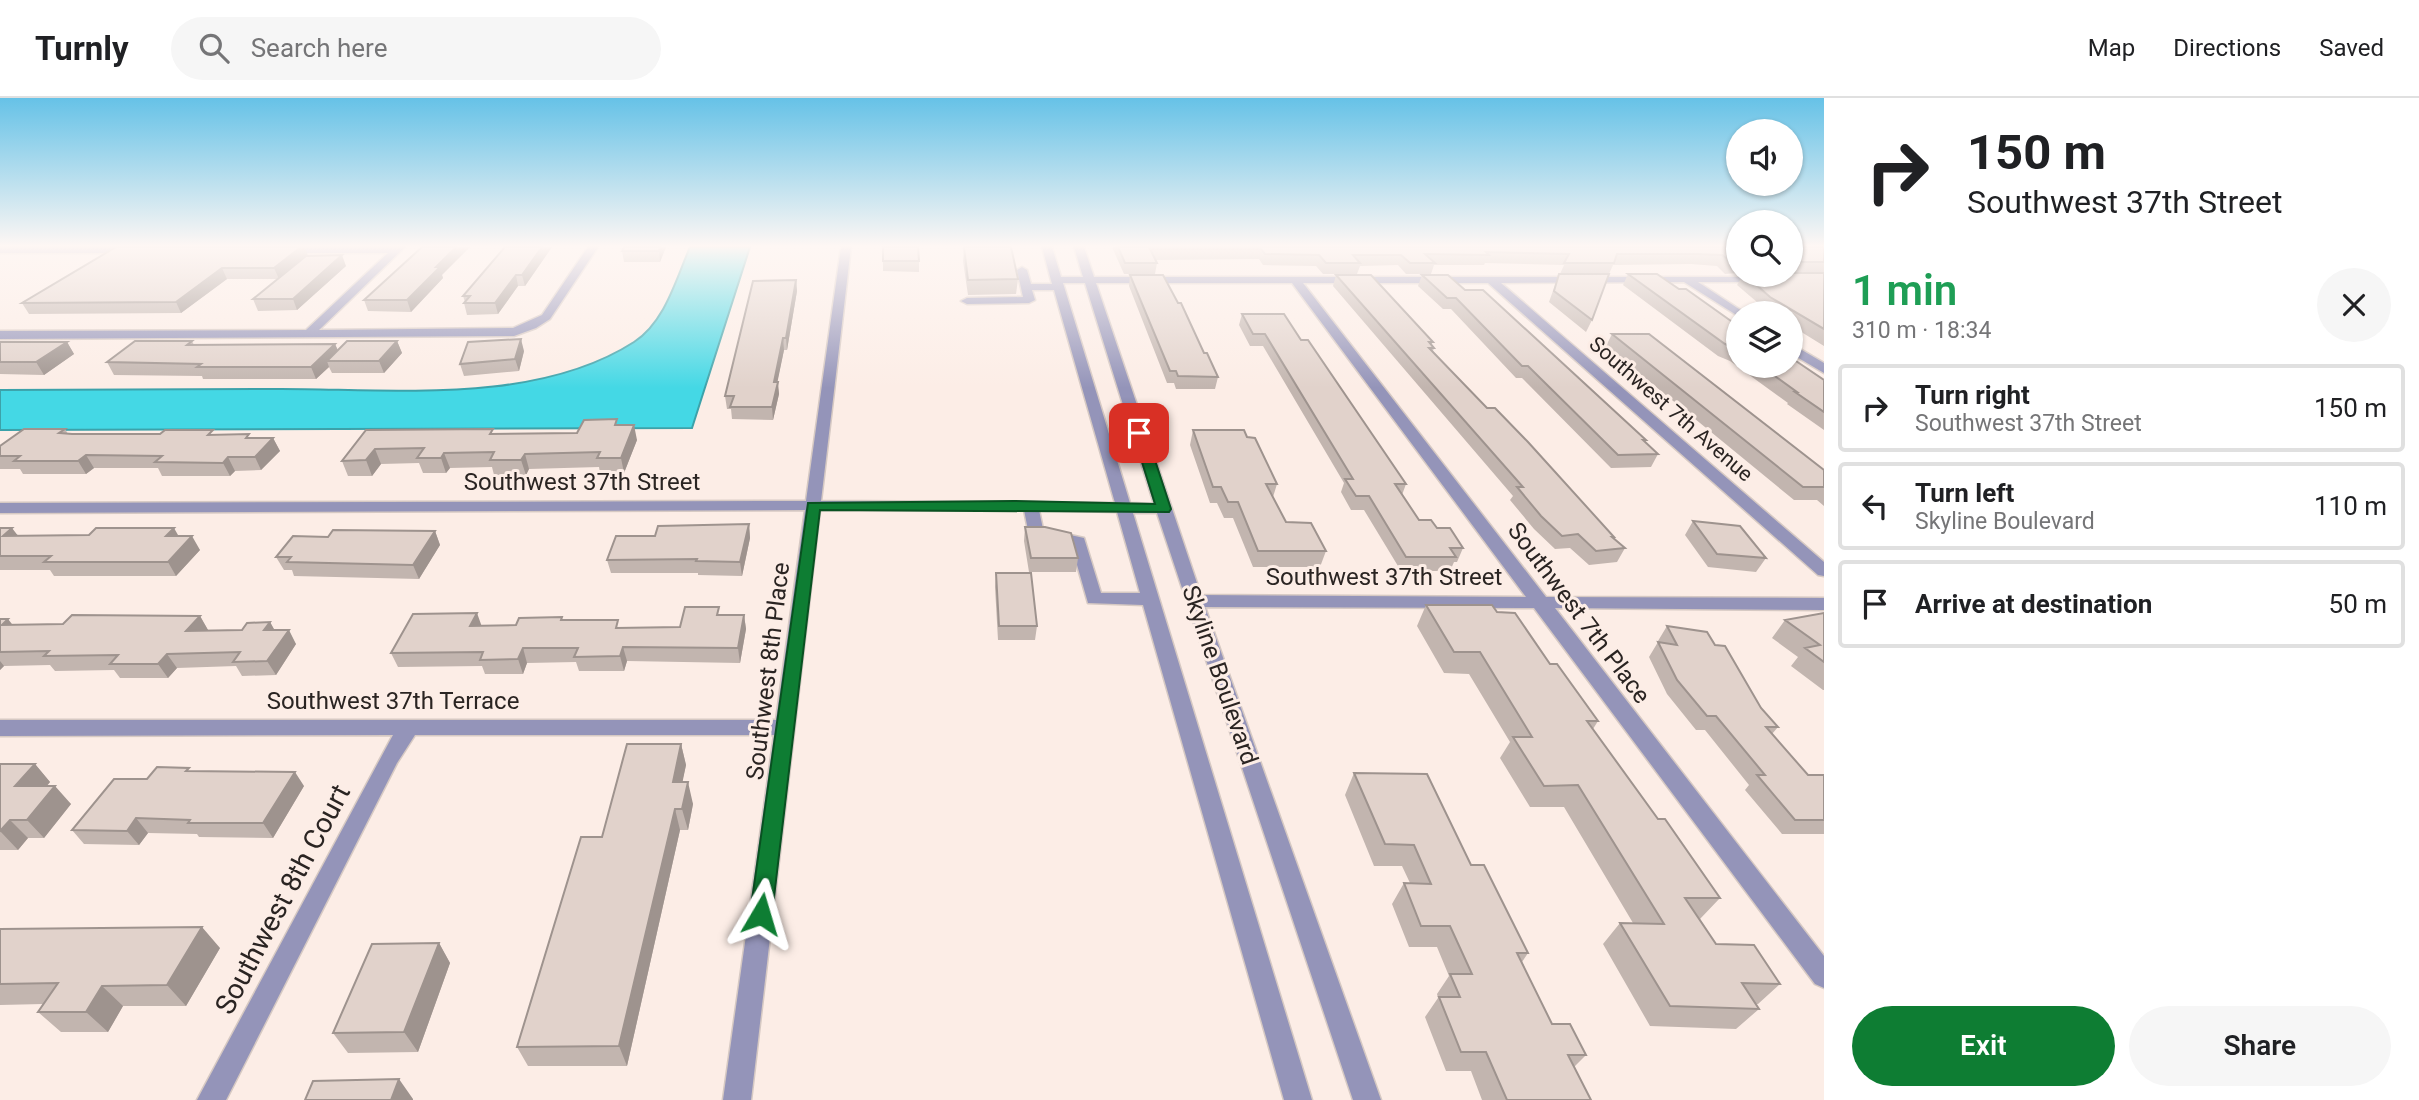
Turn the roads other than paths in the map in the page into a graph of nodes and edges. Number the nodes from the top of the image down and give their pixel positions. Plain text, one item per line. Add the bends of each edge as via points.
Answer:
1 (351, 294) edge
2 (562, 294) edge
3 (840, 294) edge
4 (1028, 294) edge
5 (1061, 294) edge
6 (1095, 294) edge
7 (1305, 294) edge
8 (1507, 294) edge
9 (1709, 294) edge
10 (967, 300) dead end
11 (1726, 305) edge
12 (308, 334) junction
13 (0, 335) edge
14 (1803, 355) edge
15 (1824, 369) edge
16 (813, 506) junction
17 (1031, 506) junction
18 (0, 508) edge
19 (1123, 508) junction
20 (1164, 509) junction
21 (1824, 571) edge
22 (1150, 599) junction
23 (1195, 601) junction
24 (1540, 602) junction
25 (1824, 604) edge
26 (409, 727) junction
27 (785, 727) junction
28 (0, 728) edge
29 (1824, 976) edge
30 (211, 1100) edge
31 (737, 1100) edge
32 (1298, 1100) edge
33 (1367, 1100) edge

1 - 12 street
2 - 12 street via 546,317 532,326 496,334
3 - 16 street, Southwest 8th Place
4 - 10 street via 1029,300
5 - 19 street, Skyline Boulevard
6 - 20 street, Skyline Boulevard
7 - 24 street, Southwest 7th Place
8 - 21 street, Southwest 7th Avenue
9 - 11 street
12 - 13 street
14 - 15 street
16 - 17 street, Southwest 37th Street
16 - 18 street, Southwest 37th Street
16 - 27 street, Southwest 8th Place
17 - 19 street, Southwest 37th Street
17 - 22 street via 1035,532 1078,541 1094,599
19 - 20 street, Southwest 37th Street
19 - 22 street, Skyline Boulevard
20 - 23 street, Skyline Boulevard
22 - 32 street, Skyline Boulevard
23 - 24 street, Southwest 37th Street
23 - 33 street, Skyline Boulevard
24 - 25 street, Southwest 37th Street
24 - 29 street, Southwest 7th Place
26 - 27 street, Southwest 37th Terrace
26 - 28 street, Southwest 37th Terrace
26 - 30 street, Southwest 8th Court
27 - 31 street, Southwest 8th Place

